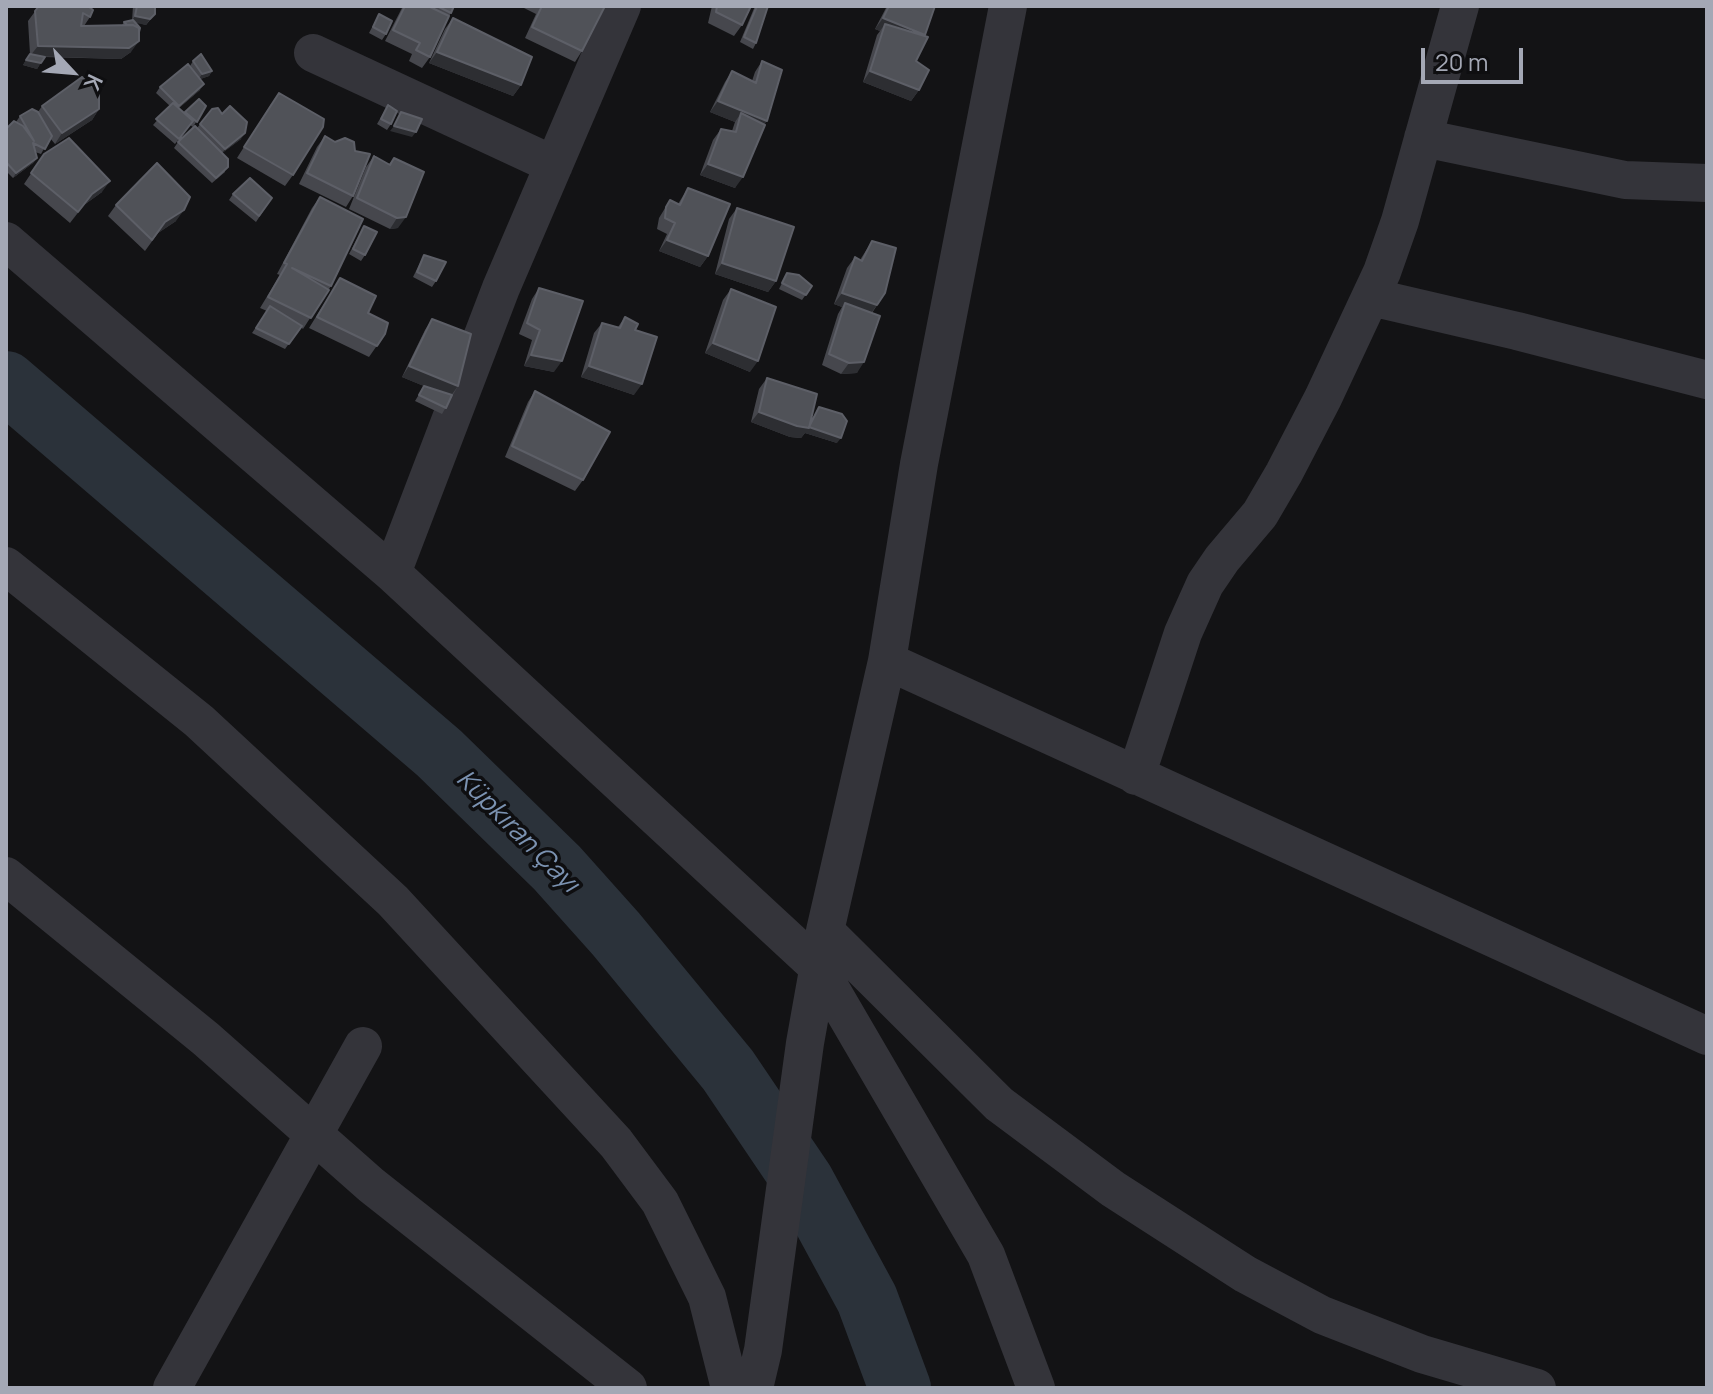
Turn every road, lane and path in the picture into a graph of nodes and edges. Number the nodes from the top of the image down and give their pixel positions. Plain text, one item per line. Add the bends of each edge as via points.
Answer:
1 (622, 6) edge
2 (1008, 6) edge
3 (1460, 6) edge
4 (313, 53) dead end
5 (1423, 138) junction
6 (554, 165) junction
7 (1707, 183) edge
8 (6, 241) edge
9 (1371, 297) junction
10 (1707, 380) edge
11 (6, 566) edge
12 (392, 573) junction
13 (887, 661) junction
14 (1136, 776) junction
15 (6, 876) edge
16 (825, 931) junction
17 (818, 967) junction
18 (1707, 1036) edge
19 (363, 1046) dead end
20 (314, 1135) junction
21 (172, 1388) edge
22 (628, 1388) edge
23 (730, 1388) edge
24 (754, 1388) edge
25 (1036, 1388) edge
26 (1537, 1388) edge

1 - 6 street
2 - 13 street via 919,464
3 - 5 street
4 - 6 street
5 - 7 street via 1625,180
5 - 9 street
6 - 12 street
8 - 12 street
9 - 10 street
9 - 14 street via 1284,473 1260,514 1205,584 1183,633
11 - 23 street via 199,721 393,901 616,1143 660,1202 707,1297
12 - 17 street
13 - 14 street
13 - 16 street
14 - 18 street
15 - 20 street
16 - 17 street
16 - 26 street via 999,1104 1113,1189 1322,1315 1422,1354
17 - 24 street
17 - 25 street via 986,1255
19 - 20 street
20 - 21 street
20 - 22 street

